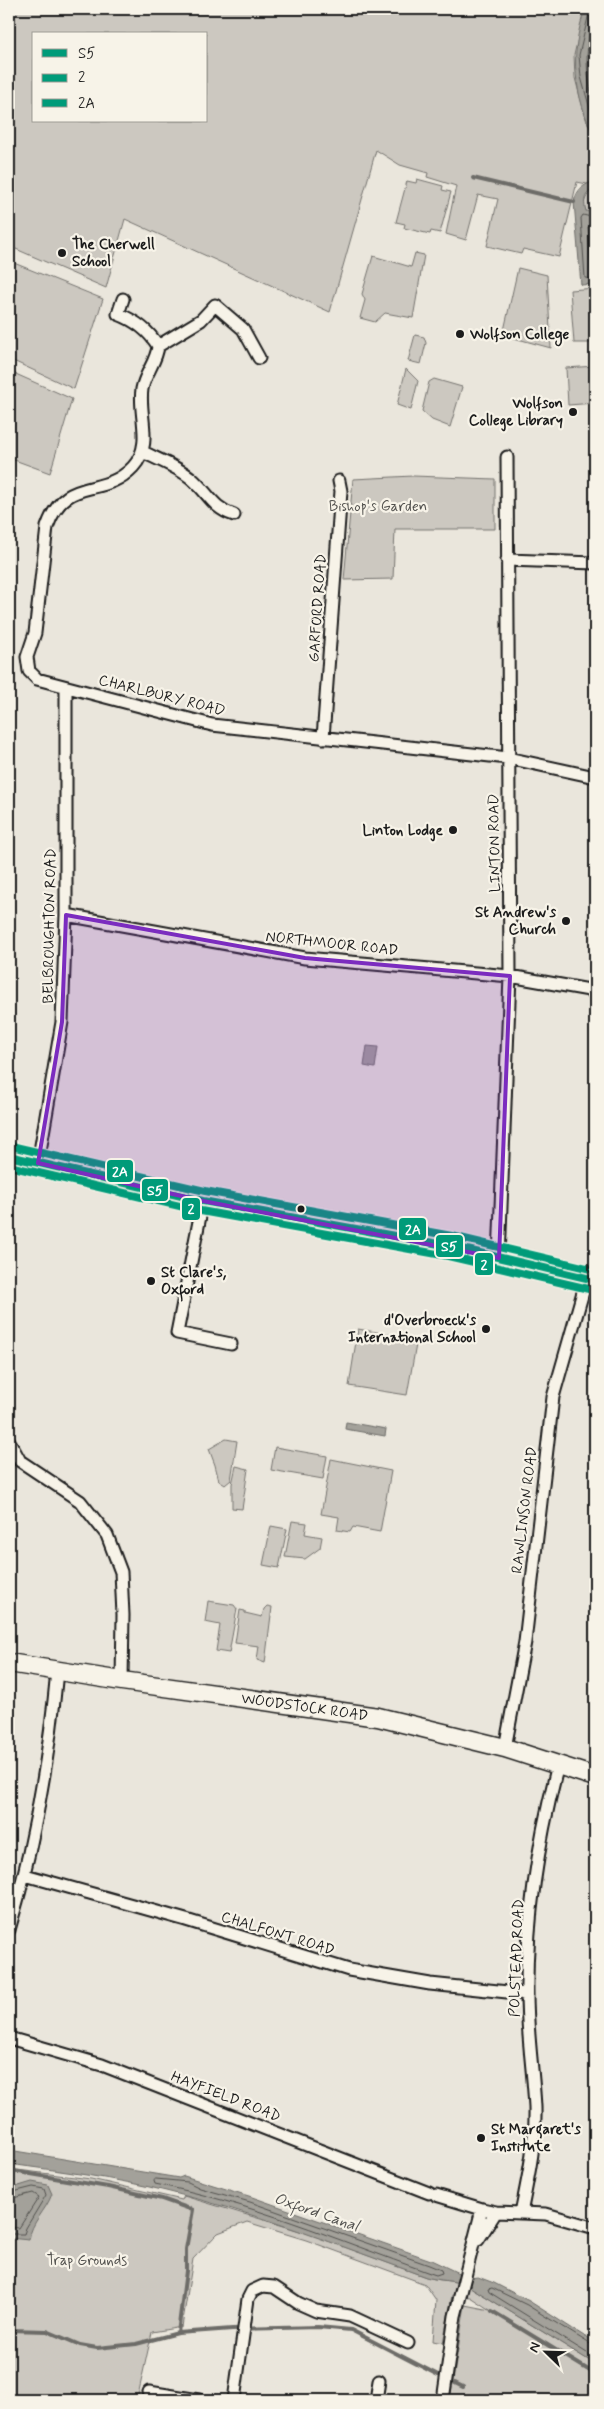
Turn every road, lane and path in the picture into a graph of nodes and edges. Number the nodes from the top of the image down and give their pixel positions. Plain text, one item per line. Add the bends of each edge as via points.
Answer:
1 (123, 298) dead end
2 (158, 346) junction
3 (259, 358) dead end
4 (143, 452) junction
5 (507, 456) dead end
6 (339, 481) dead end
7 (234, 516) dead end
8 (507, 560) junction
9 (595, 563) edge
10 (66, 687) junction
11 (323, 738) junction
12 (508, 758) junction
13 (595, 777) edge
14 (66, 915) junction
15 (510, 976) junction
16 (595, 991) edge
17 (9, 1156) edge
18 (38, 1163) junction
19 (203, 1200) junction
20 (499, 1258) junction
21 (591, 1279) edge
22 (231, 1344) dead end
23 (9, 1441) edge
24 (9, 1663) edge
25 (57, 1671) junction
26 (122, 1681) junction
27 (505, 1748) junction
28 (558, 1764) junction
29 (595, 1777) edge
30 (25, 1875) junction
31 (9, 1930) edge
32 (527, 1994) junction
33 (9, 2038) edge
34 (482, 2209) junction
35 (496, 2212) junction
36 (522, 2213) junction
37 (595, 2228) edge
38 (470, 2254) junction
39 (408, 2343) dead end
40 (379, 2382) dead end
41 (149, 2392) dead end
42 (199, 2400) edge
43 (234, 2400) edge
44 (376, 2400) edge
45 (443, 2400) edge

1 - 2 street via 113,313 130,318
2 - 3 street via 201,320 215,305 243,329
2 - 4 street via 158,354 144,378 142,392
4 - 7 street via 184,472 222,511
4 - 10 street, CHARLBURY ROAD via 134,466 118,479 81,489 63,499 53,510 47,527 35,633 27,657 29,671 37,679
5 - 8 street, LINTON ROAD
6 - 11 street, GARFORD ROAD via 341,491
8 - 9 street
8 - 12 street, LINTON ROAD
10 - 11 street, CHARLBURY ROAD via 212,725
10 - 14 street, BELBROUGHTON ROAD
11 - 12 street, CHARLBURY ROAD
12 - 13 street, CHARLBURY ROAD
12 - 15 street, LINTON ROAD
14 - 15 street, NORTHMOOR ROAD via 305,958
14 - 18 street, BELBROUGHTON ROAD via 62,1022
15 - 16 street, NORTHMOOR ROAD
15 - 20 street, LINTON ROAD
17 - 18 main road
18 - 19 main road
19 - 20 main road
19 - 22 street via 177,1332
20 - 21 main road
21 - 27 street, RAWLINSON ROAD via 553,1397 525,1642
23 - 26 street via 20,1461 80,1501 108,1535 121,1572
24 - 25 main road, WOODSTOCK ROAD
25 - 26 main road, WOODSTOCK ROAD
25 - 30 street
26 - 27 main road, WOODSTOCK ROAD via 378,1718
27 - 28 main road, WOODSTOCK ROAD
28 - 29 main road, WOODSTOCK ROAD
28 - 32 street, POLSTEAD ROAD via 535,1884
30 - 31 street
30 - 32 street, CHALFONT ROAD via 349,1970 430,1984
32 - 36 street, POLSTEAD ROAD via 535,2109 532,2158
33 - 34 street, HAYFIELD ROAD via 111,2068 433,2194
34 - 35 street, HAYFIELD ROAD
34 - 38 street
35 - 36 street, HAYFIELD ROAD
35 - 38 street
36 - 37 street, HAYFIELD ROAD via 546,2214
38 - 45 street via 460,2292
39 - 43 street via 350,2316 316,2311 274,2287 263,2286 252,2291 248,2299
40 - 44 street
41 - 42 street

